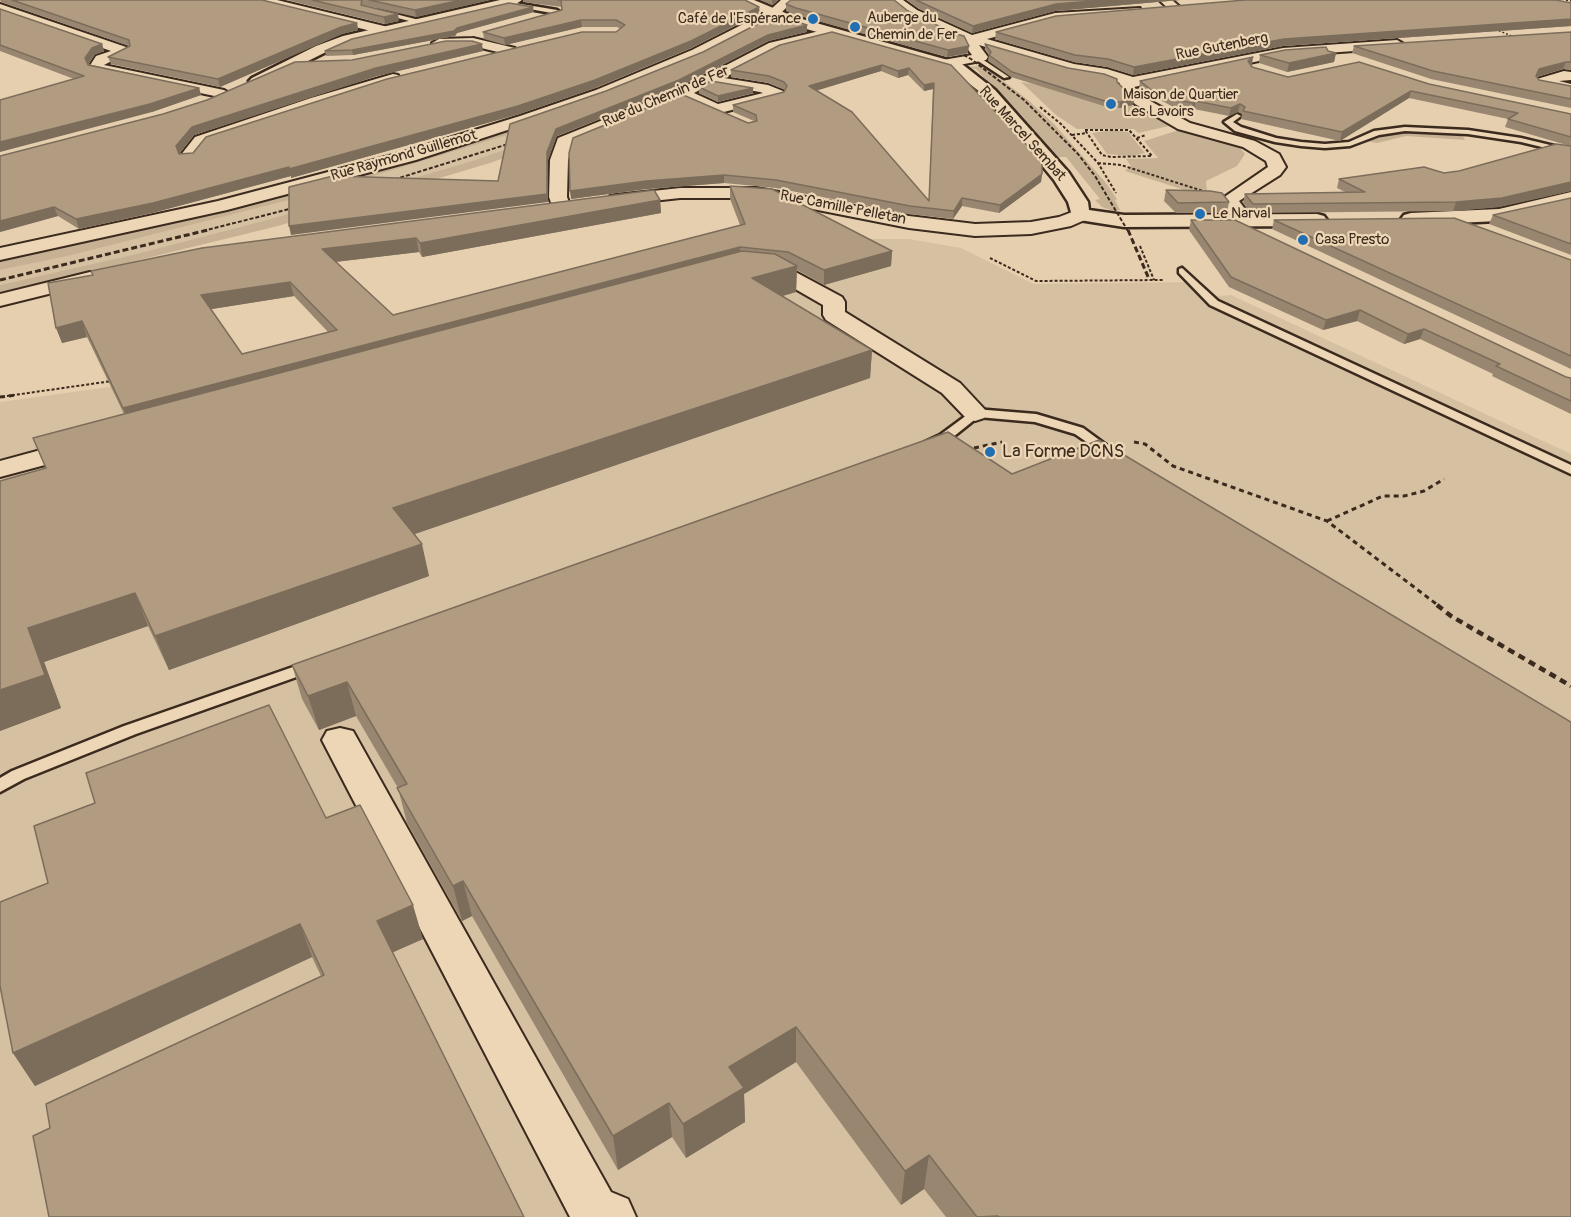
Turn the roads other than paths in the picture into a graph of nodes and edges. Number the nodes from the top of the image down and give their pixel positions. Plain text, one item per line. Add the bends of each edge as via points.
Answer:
1 (263, 0) edge
2 (743, 0) edge
3 (788, 0) edge
4 (895, 0) edge
5 (510, 1) edge
6 (1174, 5) edge
7 (0, 8) edge
8 (375, 11) edge
9 (557, 12) joint
10 (773, 14) junction
11 (530, 21) edge
12 (421, 22) junction
13 (383, 30) junction
14 (489, 32) edge
15 (832, 32) junction
16 (972, 39) junction
17 (447, 42) junction
18 (1406, 44) edge
19 (426, 46) edge
20 (1320, 50) junction
21 (977, 58) junction
22 (475, 60) edge
23 (296, 63) junction
24 (948, 63) junction
25 (1356, 63) edge
26 (325, 64) edge
27 (406, 75) edge
28 (1571, 76) edge
29 (1006, 77) edge
30 (711, 80) junction
31 (1132, 82) junction
32 (1571, 88) edge
33 (234, 90) junction
34 (681, 93) junction
35 (202, 103) edge
36 (716, 109) junction
37 (1237, 116) edge
38 (734, 117) edge
39 (1571, 152) edge
40 (188, 156) edge
41 (1571, 198) edge
42 (562, 208) junction
43 (539, 211) edge
44 (1236, 214) junction
45 (1080, 215) junction
46 (1389, 219) edge
47 (1453, 219) junction
48 (1341, 220) edge
49 (1496, 235) edge
50 (1276, 241) edge
51 (0, 254) edge
52 (1182, 271) dead end
53 (731, 272) edge
54 (108, 274) edge
55 (0, 300) edge
56 (975, 414) junction
57 (103, 441) edge
58 (918, 447) edge
59 (1124, 461) edge
60 (0, 469) edge
61 (1571, 470) edge
62 (324, 661) edge
63 (340, 740) dead end
64 (0, 786) edge
65 (610, 1217) edge

1 - 13 street
2 - 10 street, Rue Marcel Sembat
3 - 10 street, Rue Raymond Guillemot
4 - 16 street via 913,13
5 - 9 lane
5 - 12 street
6 - 16 street via 1055,17
7 - 33 street via 124,51 101,59 96,67
8 - 12 lane
9 - 11 street
10 - 15 street, Rue Marcel Sembat
10 - 51 street, Rue Raymond Guillemot via 601,93 421,153 220,206
12 - 13 street
13 - 23 street via 321,49
14 - 17 street
15 - 24 street, Rue Marcel Sembat
15 - 30 street, Rue du Chemin de Fer via 774,46
16 - 21 street via 981,57
16 - 31 street
17 - 19 street
17 - 22 street via 473,42 515,50
18 - 20 street, Rue Gutenberg
20 - 25 street
20 - 31 street, Rue Gutenberg via 1260,56
21 - 24 street
21 - 29 lane
23 - 26 street
23 - 33 street
24 - 45 street, Rue Marcel Sembat via 990,93 1062,177 1078,202
27 - 40 street via 201,140
28 - 32 street via 1542,82
30 - 34 street, Rue du Chemin de Fer
30 - 36 street via 778,94
31 - 44 street via 1125,86 1140,101 1184,126 1249,144 1273,158 1277,167
33 - 35 street
34 - 36 street
34 - 42 street, Rue du Chemin de Fer via 564,141 558,160 558,197
36 - 38 lane
37 - 39 lane via 1228,122 1238,129 1301,144 1350,144 1377,133 1405,129 1468,132
41 - 47 street via 1499,215
42 - 43 street, Rue Camille Pelletan
42 - 45 street, Rue Camille Pelletan via 680,193 757,193 975,230 1052,225
44 - 45 street via 1135,222
44 - 48 street
44 - 50 street
46 - 47 street
47 - 49 street
52 - 61 lane via 1214,303
53 - 56 street via 781,272 834,302 834,315 951,388
54 - 55 street
56 - 58 lane via 944,438
56 - 59 lane via 1036,418 1079,431
57 - 60 street
62 - 64 lane via 112,737
63 - 65 street via 596,1215

